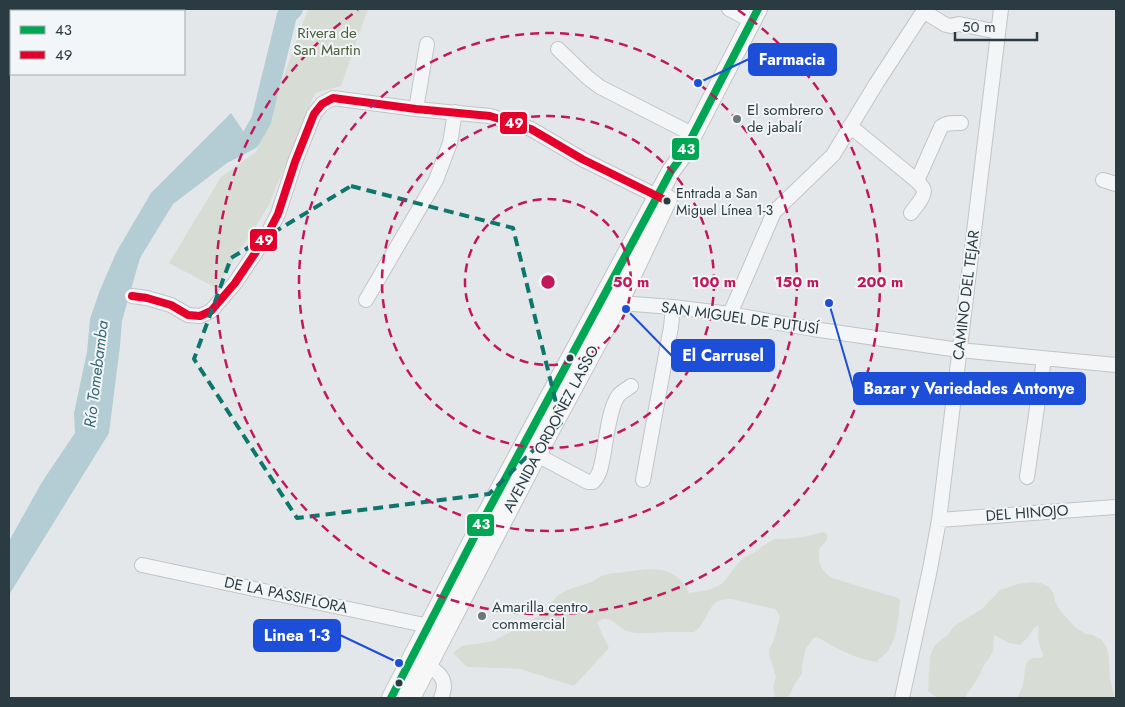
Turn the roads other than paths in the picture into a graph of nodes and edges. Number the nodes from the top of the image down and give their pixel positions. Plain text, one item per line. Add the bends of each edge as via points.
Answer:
1 (729, 9) edge
2 (1001, 9) edge
3 (924, 10) edge
4 (755, 15) edge
5 (998, 32) junction
6 (427, 44) dead end
7 (558, 50) dead end
8 (416, 109) junction
9 (455, 112) junction
10 (961, 123) dead end
11 (850, 126) junction
12 (692, 134) junction
13 (917, 181) junction
14 (662, 199) junction
15 (911, 213) dead end
16 (132, 296) dead end
17 (611, 299) junction
18 (366, 300) dead end
19 (673, 307) junction
20 (730, 314) junction
21 (960, 350) junction
22 (1044, 359) junction
23 (1116, 366) edge
24 (631, 386) dead end
25 (537, 455) junction
26 (1027, 476) dead end
27 (643, 480) dead end
28 (1116, 506) edge
29 (939, 520) junction
30 (142, 564) dead end
31 (429, 626) junction
32 (427, 666) junction
33 (392, 698) edge
34 (411, 698) edge
35 (441, 698) edge
36 (902, 698) edge

1 - 4 street
2 - 5 street, CAMINO DEL TEJAR
3 - 5 street via 946,25 959,24
3 - 11 street
4 - 12 main road, AVENIDA ORDOÑEZ LASSO
5 - 21 street, CAMINO DEL TEJAR
6 - 8 street
7 - 12 street via 600,87
8 - 9 street
8 - 16 street via 333,98 322,104 314,114 278,214 266,237 235,283 211,311 200,316 188,315 171,305
9 - 14 street via 490,116 531,129
9 - 18 street via 450,143 436,180
10 - 13 street via 948,123 942,127
11 - 13 street
11 - 20 street via 833,155 774,212
12 - 14 main road, AVENIDA ORDOÑEZ LASSO via 671,171
13 - 15 street via 924,191
14 - 17 main road, AVENIDA ORDOÑEZ LASSO
17 - 19 street, SAN MIGUEL DE PUTUSÍ
17 - 25 main road, AVENIDA ORDOÑEZ LASSO
17 - 31 main road, AVENIDA ORDOÑEZ LASSO via 536,423
19 - 20 street, SAN MIGUEL DE PUTUSÍ
19 - 27 street
20 - 21 street, SAN MIGUEL DE PUTUSÍ
21 - 22 street, SAN MIGUEL DE PUTUSÍ
21 - 29 street, CAMINO DEL TEJAR
22 - 23 street, SAN MIGUEL DE PUTUSÍ
22 - 26 street
24 - 25 street via 614,402 601,467 598,478 593,482
25 - 32 main road, AVENIDA ORDOÑEZ LASSO
28 - 29 street, DEL HINOJO
29 - 36 street, CAMINO DEL TEJAR
30 - 31 street, DE LA PASSIFLORA
31 - 33 main road, AVENIDA ORDOÑEZ LASSO
32 - 34 main road, AVENIDA ORDOÑEZ LASSO
32 - 35 street via 441,676 444,686

